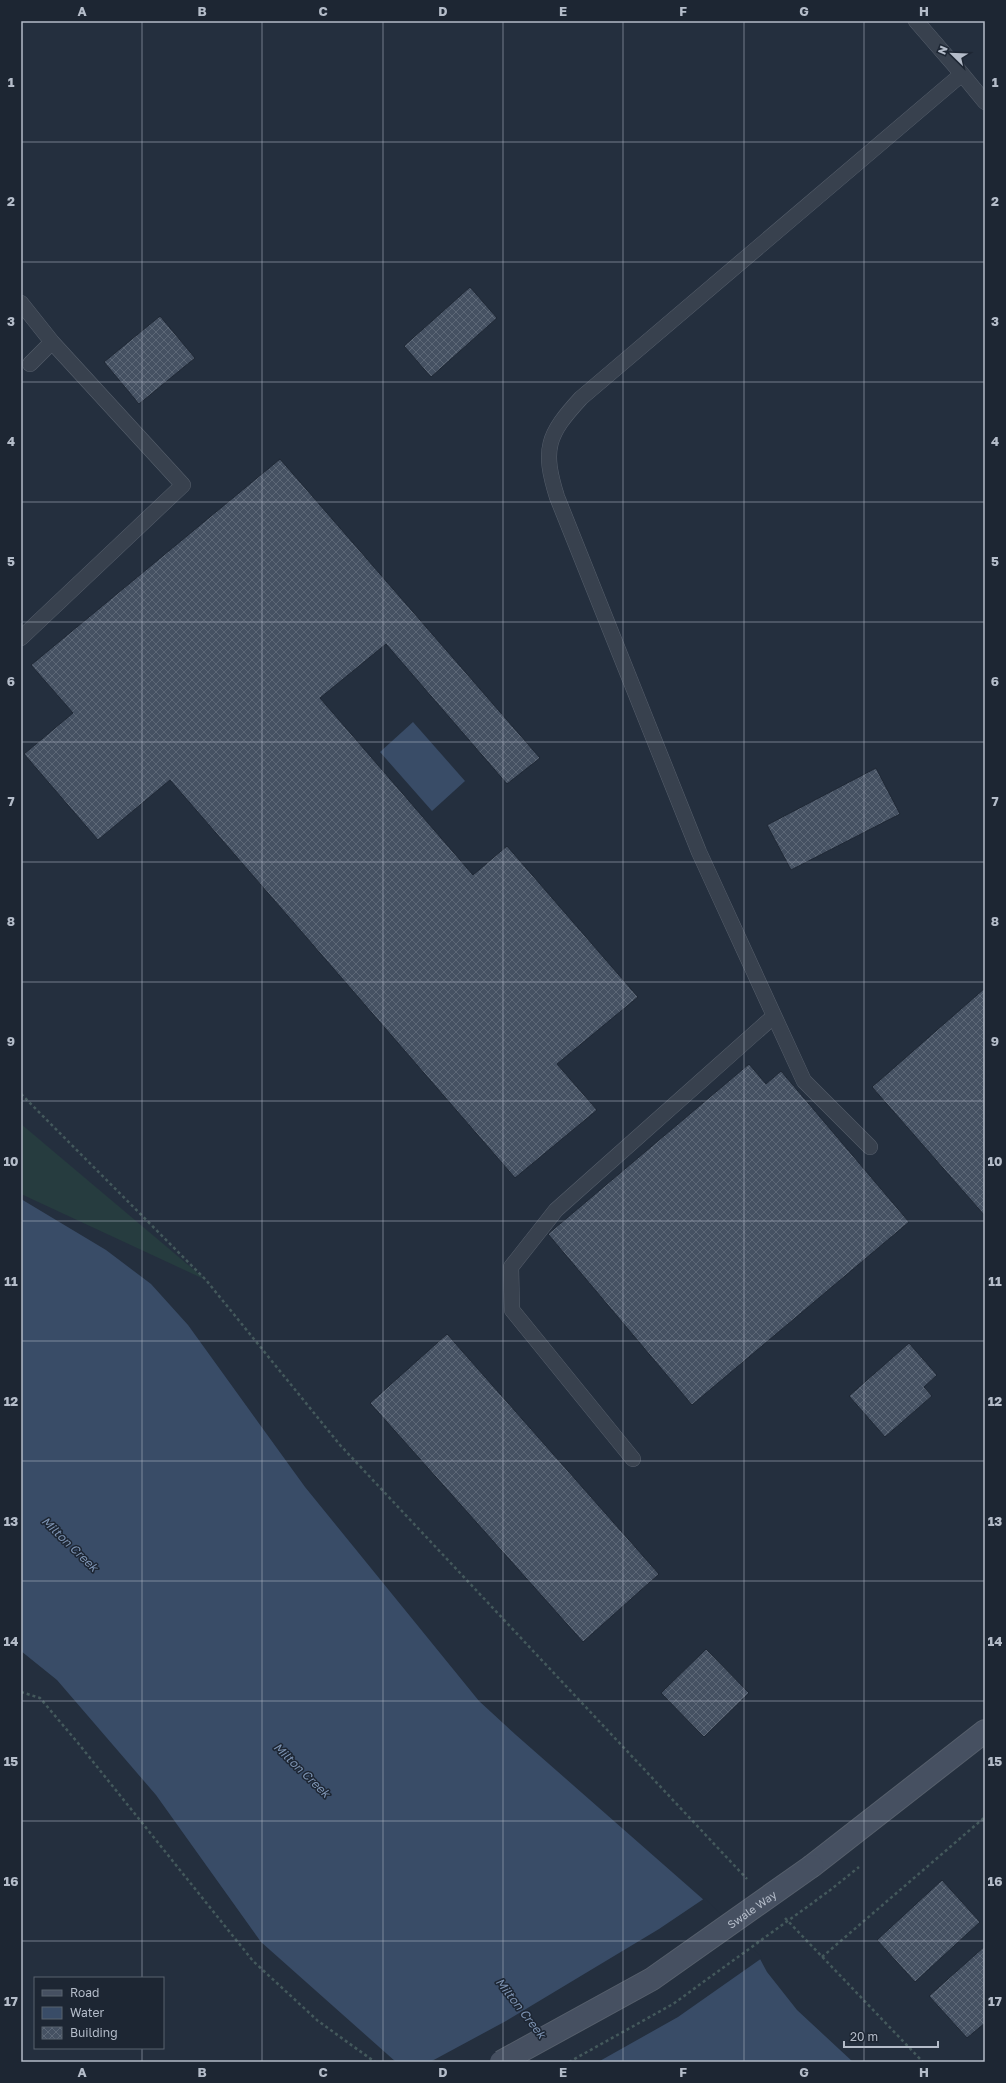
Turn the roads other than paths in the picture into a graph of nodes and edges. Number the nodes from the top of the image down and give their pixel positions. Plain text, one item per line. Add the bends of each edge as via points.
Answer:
1 (916, 21) edge
2 (962, 74) junction
3 (985, 102) edge
4 (21, 303) edge
5 (52, 342) junction
6 (30, 364) dead end
7 (21, 638) edge
8 (774, 1016) junction
9 (870, 1147) dead end
10 (633, 1459) dead end
11 (985, 1731) edge
12 (501, 2062) edge

1 - 2 lane
2 - 3 lane
2 - 8 lane via 581,398 560,421 550,441 550,474 557,497 699,852
4 - 5 lane
5 - 6 lane
5 - 7 lane via 183,485
8 - 9 lane via 804,1081
8 - 10 lane via 556,1210 511,1267 512,1310
11 - 12 main road, Swale Way, bridge via 812,1866 652,1979

